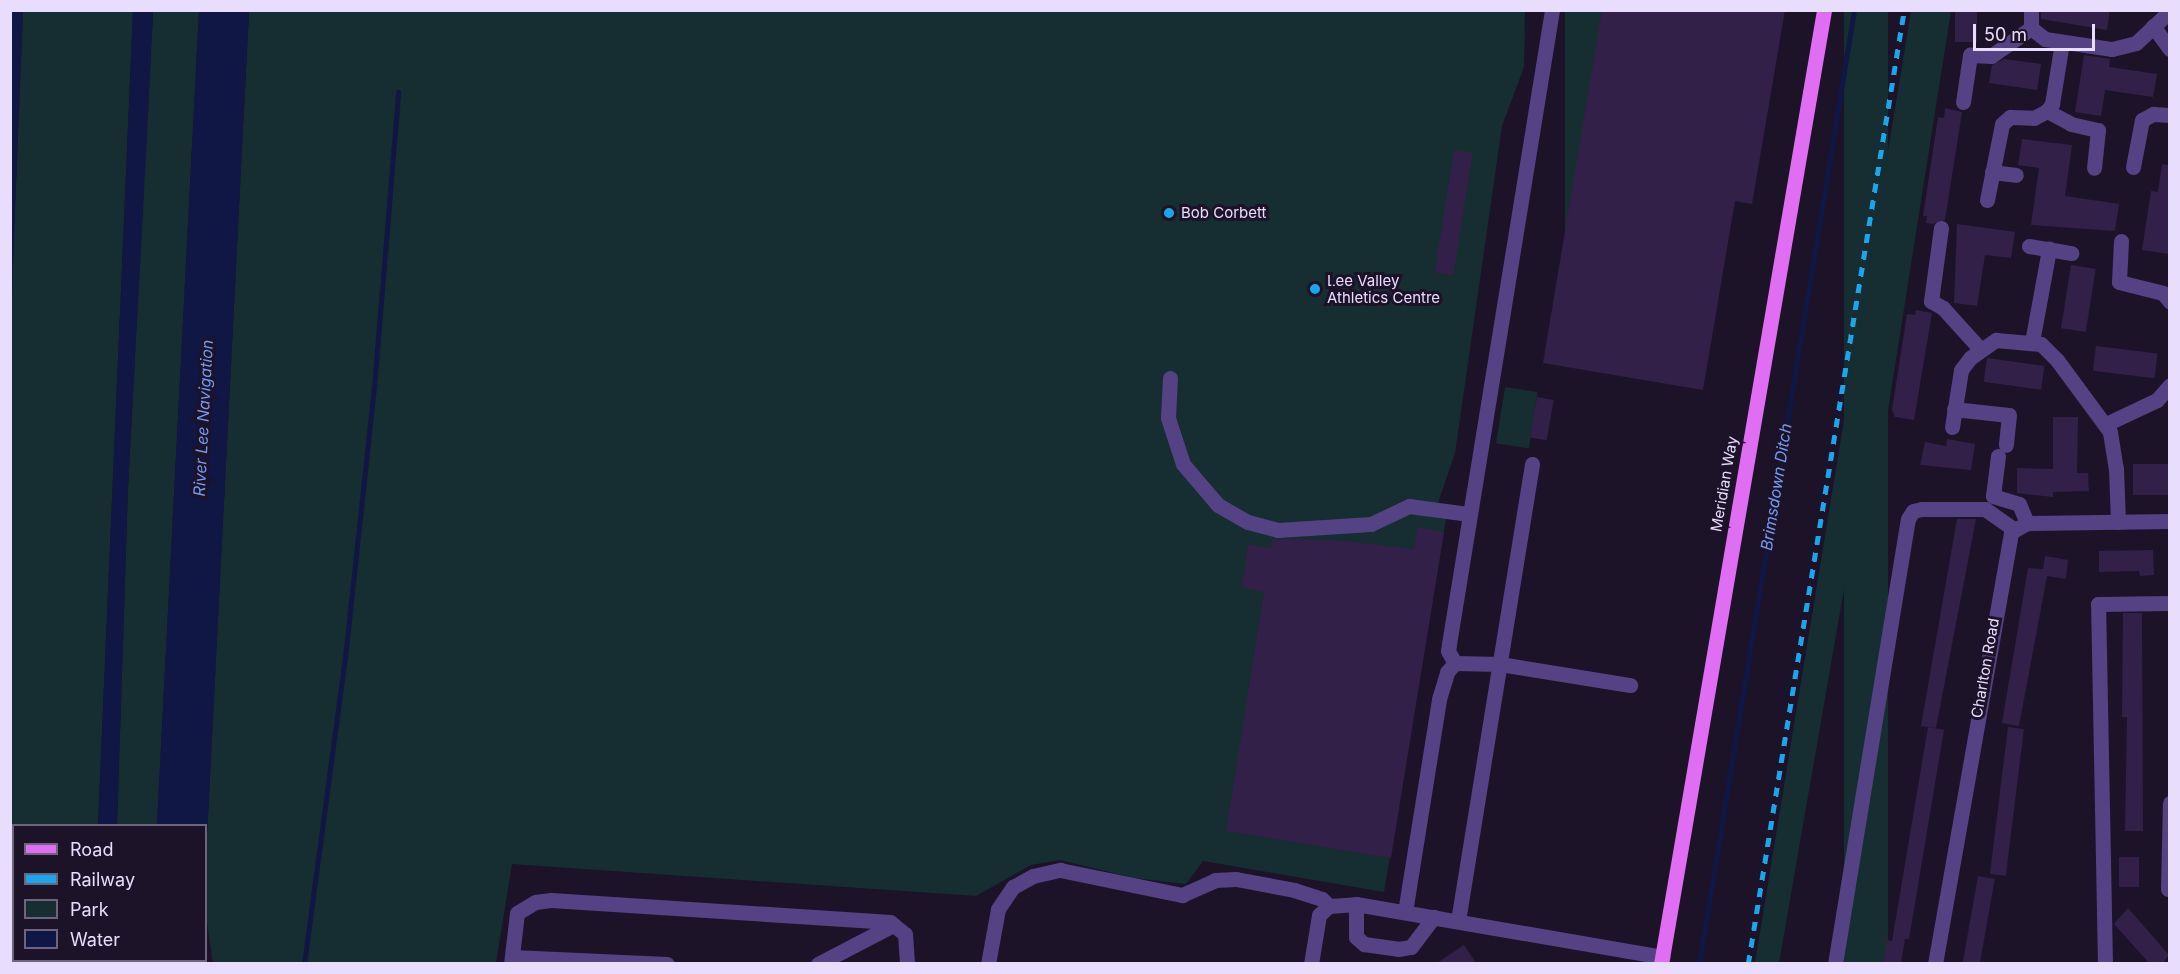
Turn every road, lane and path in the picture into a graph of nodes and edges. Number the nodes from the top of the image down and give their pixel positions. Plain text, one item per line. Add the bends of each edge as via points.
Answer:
1 (1552, 10) edge
2 (1824, 10) edge
3 (2031, 10) edge
4 (2169, 11) edge
5 (2153, 26) junction
6 (2031, 28) junction
7 (2062, 42) junction
8 (2169, 50) edge
9 (1963, 102) dead end
10 (2048, 111) junction
11 (2169, 115) edge
12 (2133, 167) dead end
13 (2094, 168) dead end
14 (1992, 172) junction
15 (2016, 175) dead end
16 (1987, 200) dead end
17 (1941, 228) dead end
18 (2121, 241) dead end
19 (2029, 246) dead end
20 (2049, 249) junction
21 (2071, 253) dead end
22 (2169, 299) edge
23 (2032, 342) junction
24 (1980, 349) junction
25 (1170, 378) dead end
26 (2169, 385) edge
27 (2163, 404) edge
28 (1954, 410) junction
29 (2106, 424) junction
30 (1952, 427) dead end
31 (1532, 464) dead end
32 (1469, 514) junction
33 (2169, 521) edge
34 (2118, 522) junction
35 (2020, 526) junction
36 (2169, 603) edge
37 (1455, 663) junction
38 (1500, 664) junction
39 (1630, 685) dead end
40 (2169, 803) edge
41 (2168, 889) dead end
42 (1356, 904) junction
43 (1329, 906) junction
44 (1405, 912) junction
45 (1434, 917) junction
46 (1458, 921) junction
47 (896, 924) junction
48 (511, 960) edge
49 (1661, 960) edge
50 (667, 963) edge
51 (818, 963) edge
52 (907, 963) edge
53 (988, 963) edge
54 (1311, 963) edge
55 (1835, 963) edge
56 (1935, 963) edge
57 (2104, 963) edge

1 - 32 street
2 - 49 main road, Meridian Way
3 - 6 street
4 - 5 street
5 - 7 street via 2125,48
5 - 8 street
6 - 7 street via 2045,39
6 - 9 street via 1991,56 1970,56
7 - 10 street
10 - 13 street via 2071,124 2098,130
10 - 14 street via 2034,118 2005,119
11 - 12 street via 2153,114 2142,120
14 - 15 street
14 - 16 street
17 - 24 street via 1930,298
18 - 22 street via 2119,282
19 - 20 street
20 - 21 street
20 - 23 street
23 - 24 street via 1996,340
23 - 29 street via 2047,348
24 - 28 street via 1961,370
25 - 32 street via 1168,417 1183,464 1218,505 1248,522 1278,530 1371,524 1409,506
26 - 27 street
27 - 29 street
28 - 30 street
28 - 35 street via 2008,415 1993,496 2019,504
29 - 34 street via 2114,447
31 - 38 street
32 - 37 street via 1448,651
33 - 34 street
34 - 35 street
35 - 55 street via 1985,509 1922,508 1913,511 1908,519
35 - 56 street, Charlton Road via 2006,544
36 - 57 street via 2098,604
37 - 38 street
37 - 44 street via 1447,672 1439,699
38 - 39 street
38 - 46 street
40 - 41 street
42 - 43 street
42 - 44 street
42 - 45 street via 1356,937 1364,944 1411,947
43 - 53 street via 1322,899 1294,890 1236,879 1215,880 1182,895 1060,870 1033,876 1014,887 998,909
43 - 54 street via 1319,915
44 - 45 street
45 - 46 street
46 - 49 street
47 - 48 street via 551,900 535,902 517,913
47 - 51 street
47 - 52 street via 904,934
48 - 50 street

